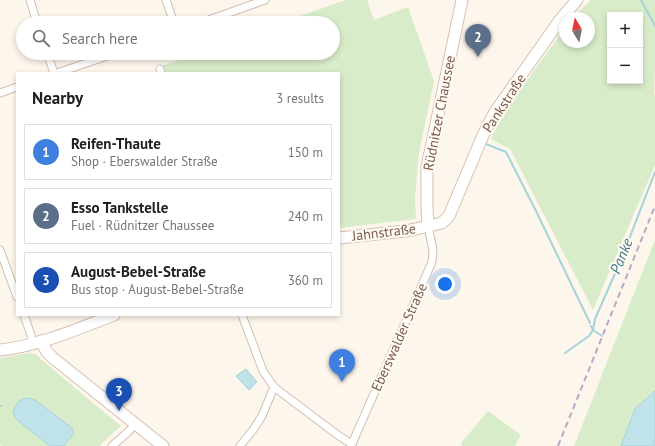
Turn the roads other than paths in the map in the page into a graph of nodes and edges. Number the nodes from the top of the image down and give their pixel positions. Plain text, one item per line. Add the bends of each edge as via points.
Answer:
1 (30, 0) edge
2 (166, 0) edge
3 (266, 0) edge
4 (462, 0) edge
5 (576, 0) edge
6 (35, 16) edge
7 (172, 16) edge
8 (220, 16) edge
9 (50, 60) edge
10 (95, 60) edge
11 (56, 72) edge
12 (59, 72) edge
13 (16, 87) edge
14 (0, 93) edge
15 (428, 226) junction
16 (340, 238) edge
17 (0, 250) edge
18 (16, 294) edge
19 (24, 316) edge
20 (111, 316) edge
21 (242, 316) edge
22 (38, 342) junction
23 (0, 350) edge
24 (274, 387) junction
25 (135, 424) junction
26 (352, 445) edge
27 (112, 446) edge
28 (163, 446) edge
29 (240, 446) edge

1 - 6 street
2 - 7 street
3 - 8 street
4 - 15 main road, Rüdnitzer Chaussee via 427,167
5 - 15 main road, Pankstraße via 495,112 448,216 442,223
9 - 11 street
10 - 12 street
13 - 14 street
15 - 16 main road, Jahnstraße
15 - 26 street, Eberswalder Straße via 433,250 432,262
17 - 18 street
19 - 22 street
20 - 22 main road
21 - 24 street via 263,371
22 - 23 main road
22 - 25 main road via 53,358
24 - 26 street
24 - 29 street via 254,430
25 - 27 street
25 - 28 main road

